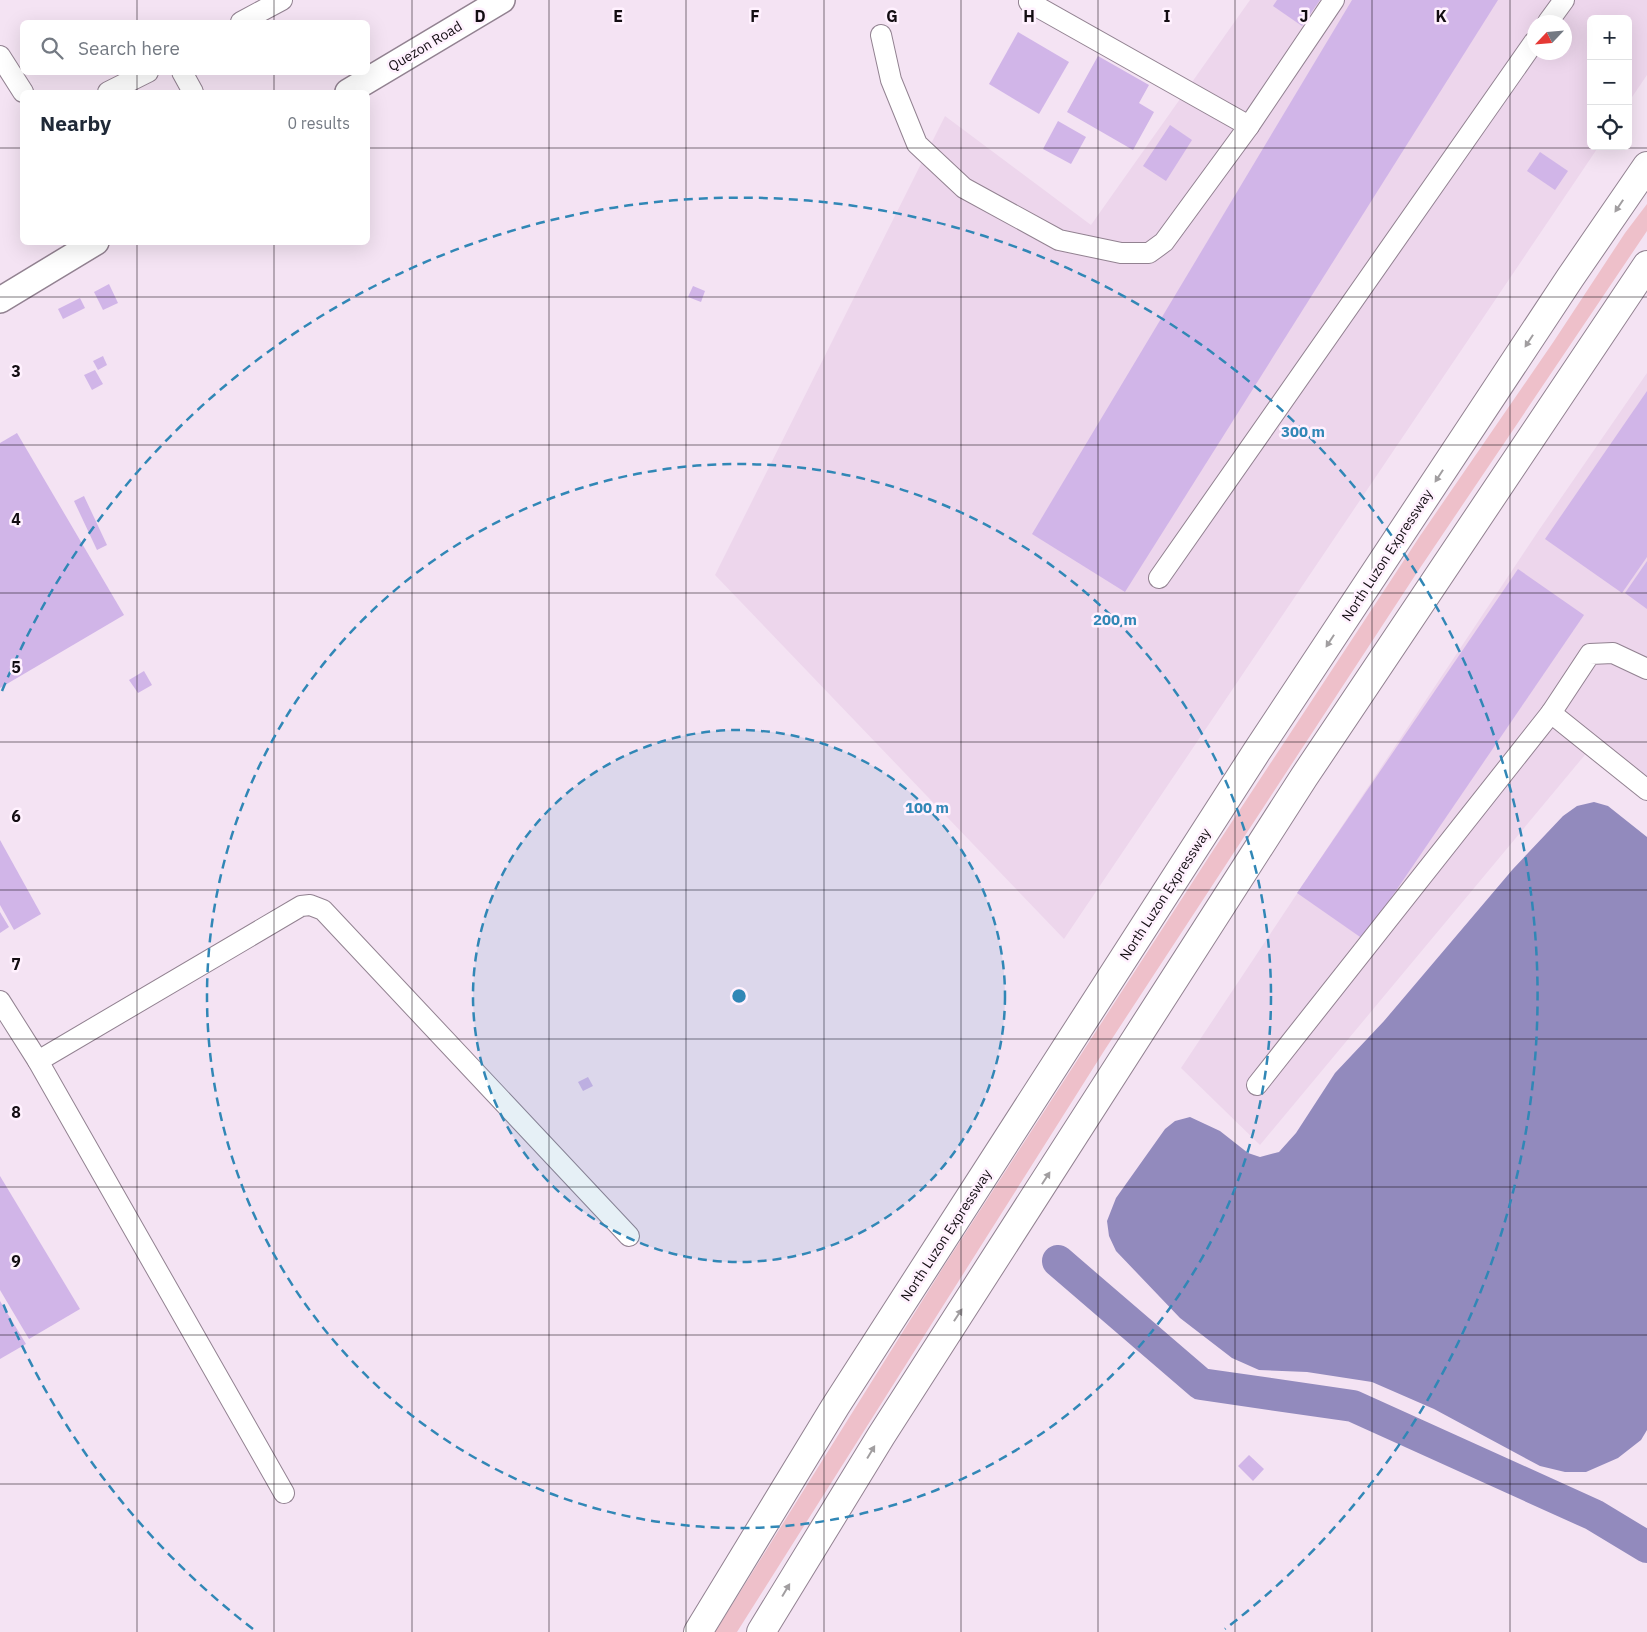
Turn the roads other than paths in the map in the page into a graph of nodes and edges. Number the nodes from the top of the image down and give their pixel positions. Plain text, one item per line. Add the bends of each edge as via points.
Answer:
1 (282, 0) edge
2 (502, 0) edge
3 (1334, 0) edge
4 (1564, 0) edge
5 (1029, 2) dead end
6 (1553, 15) edge
7 (245, 20) edge
8 (881, 35) dead end
9 (1527, 52) edge
10 (0, 56) edge
11 (184, 75) edge
12 (144, 81) edge
13 (22, 90) edge
14 (115, 90) edge
15 (192, 90) edge
16 (351, 90) edge
17 (1249, 126) junction
18 (1647, 166) edge
19 (91, 245) edge
20 (1647, 265) edge
21 (1647, 276) edge
22 (1624, 299) junction
23 (0, 300) edge
24 (1159, 578) dead end
25 (1647, 669) edge
26 (1551, 713) junction
27 (1647, 790) edge
28 (0, 1001) edge
29 (38, 1060) junction
30 (1257, 1085) dead end
31 (629, 1236) dead end
32 (284, 1493) dead end
33 (698, 1632) edge
34 (761, 1632) edge

1 - 7 lane
2 - 16 main road, Quezon Road
3 - 17 lane
4 - 6 lane
5 - 17 lane
8 - 17 lane via 891,80 918,144 964,188 1059,240 1121,253 1150,253 1164,242
9 - 24 lane
10 - 13 lane
11 - 15 lane
12 - 14 lane
18 -> 33 highway, North Luzon Expressway via 1258,751 835,1407
19 - 23 main road
20 - 22 highway
21 - 22 highway
34 -> 22 highway via 880,1436 1304,777
25 - 26 lane via 1613,653 1590,654
26 - 27 lane
26 - 30 lane
28 - 29 lane
29 - 31 lane via 301,906 310,905 323,910
29 - 32 lane

